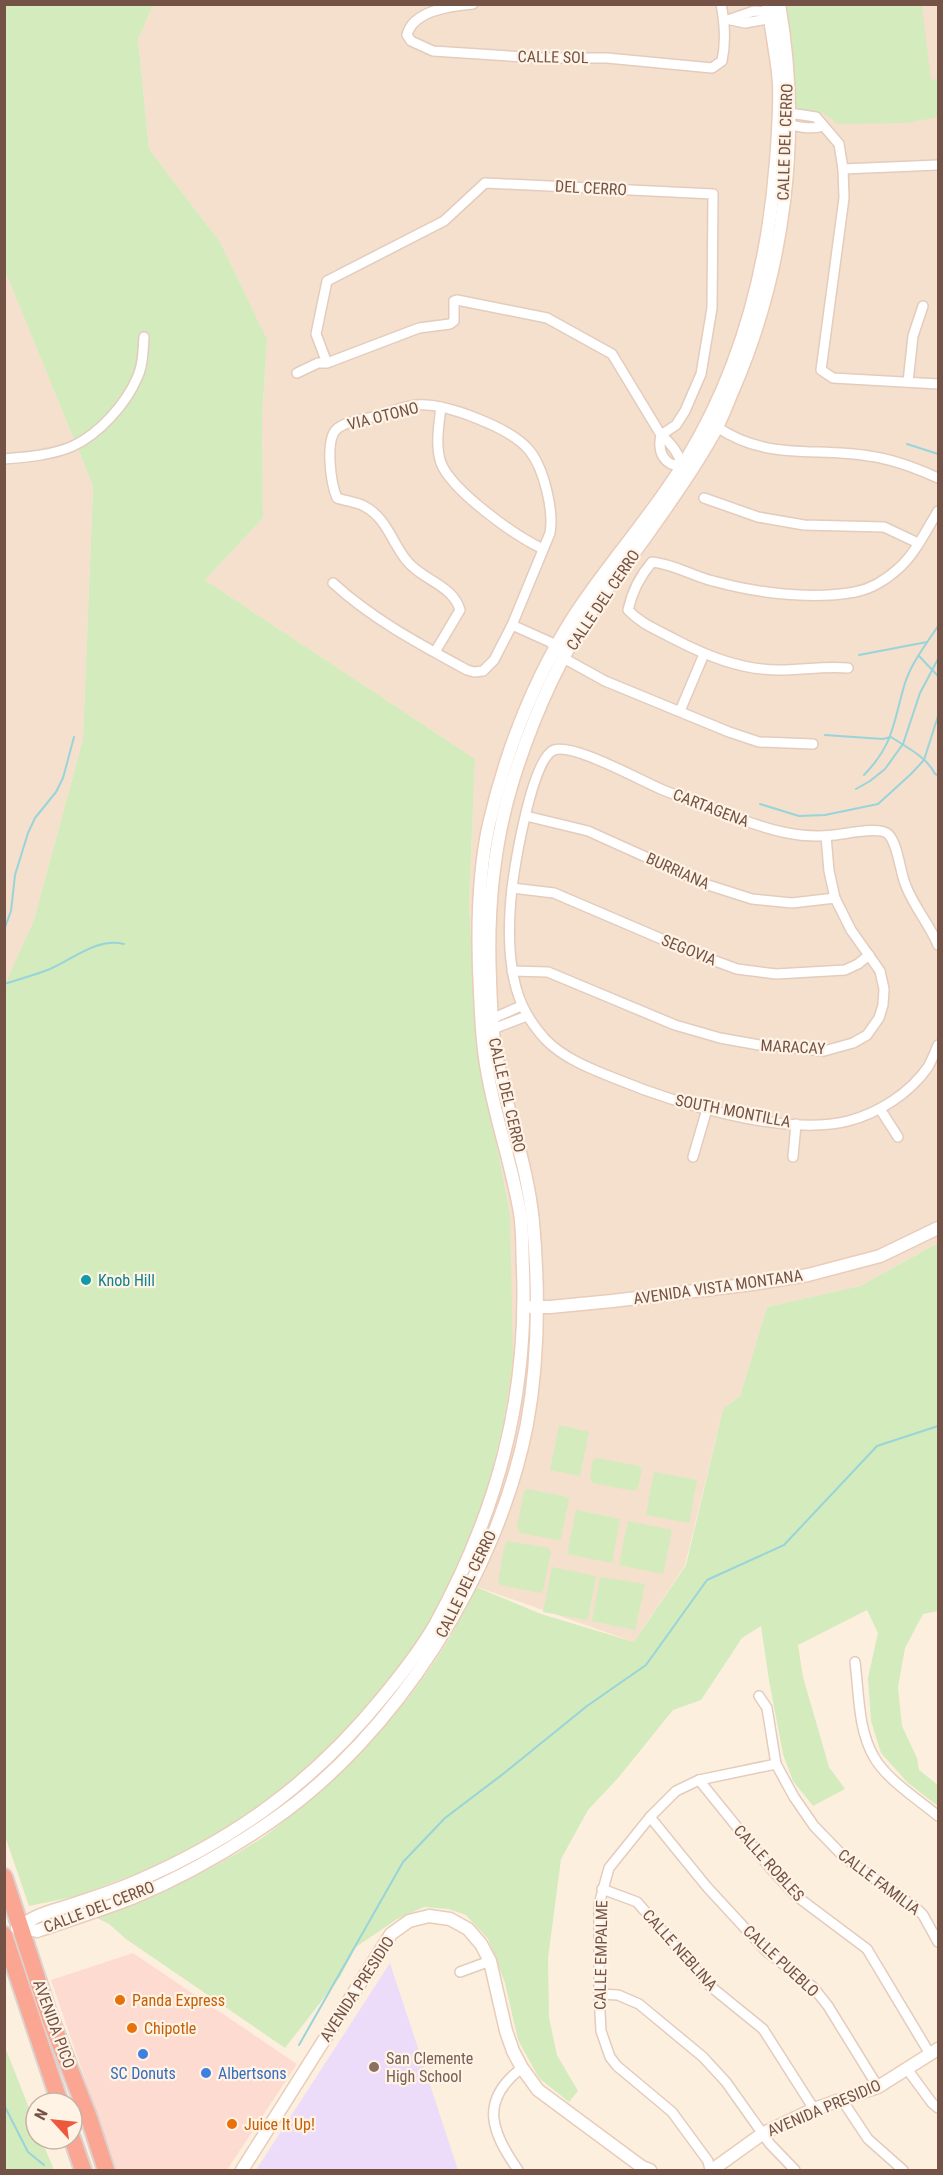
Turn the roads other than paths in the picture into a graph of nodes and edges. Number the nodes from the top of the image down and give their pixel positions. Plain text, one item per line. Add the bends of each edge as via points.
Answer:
1 (473, 4) edge
2 (721, 4) edge
3 (773, 11) edge
4 (728, 21) junction
5 (785, 119) junction
6 (938, 165) edge
7 (843, 169) junction
8 (939, 176) edge
9 (923, 306) dead end
10 (144, 337) dead end
11 (327, 363) junction
12 (297, 373) dead end
13 (908, 382) junction
14 (939, 384) edge
15 (441, 407) junction
16 (712, 424) junction
17 (661, 435) junction
18 (4, 459) edge
19 (686, 469) junction
20 (939, 478) edge
21 (704, 498) dead end
22 (939, 512) edge
23 (918, 543) junction
24 (543, 549) junction
25 (333, 583) dead end
26 (512, 625) junction
27 (435, 652) junction
28 (560, 652) junction
29 (704, 654) junction
30 (848, 668) dead end
31 (680, 711) junction
32 (813, 744) dead end
33 (526, 816) junction
34 (826, 836) junction
35 (512, 888) junction
36 (835, 898) junction
37 (939, 945) edge
38 (869, 955) junction
39 (512, 971) junction
40 (524, 1011) junction
41 (487, 1024) junction
42 (939, 1045) edge
43 (707, 1109) junction
44 (880, 1109) junction
45 (796, 1124) junction
46 (898, 1137) dead end
47 (693, 1157) dead end
48 (793, 1157) dead end
49 (939, 1228) edge
50 (537, 1306) junction
51 (524, 1308) junction
52 (855, 1662) dead end
53 (759, 1696) dead end
54 (776, 1764) junction
55 (699, 1780) junction
56 (939, 1816) edge
57 (650, 1817) junction
58 (4, 1877) edge
59 (603, 1889) junction
60 (10, 1932) edge
61 (939, 1942) edge
62 (490, 1961) junction
63 (460, 1972) dead end
64 (598, 1994) junction
65 (934, 2051) edge
66 (522, 2068) junction
67 (907, 2069) junction
68 (878, 2087) junction
69 (56, 2091) edge
70 (72, 2091) edge
71 (842, 2100) junction
72 (939, 2108) edge
73 (814, 2109) junction
74 (84, 2124) edge
75 (762, 2134) junction
76 (76, 2151) edge
77 (83, 2170) edge
78 (106, 2170) edge
79 (242, 2170) edge
80 (518, 2170) edge
81 (650, 2170) edge
82 (711, 2170) edge
83 (795, 2170) edge
84 (903, 2170) edge

1 - 4 street, CALLE SOL via 421,17 409,27 407,35 411,41 433,51 607,58 712,68 722,61
2 - 4 street, CALLE SOL
3 - 4 street via 754,11
3 - 5 main road, CALLE DEL CERRO
5 - 7 street via 816,128 822,126 831,133 839,144
5 - 16 main road, CALLE DEL CERRO via 764,259 753,304
6 - 7 street
6 - 8 street
7 - 13 street via 844,198 821,370 833,378
9 - 13 street via 913,336
10 - 18 street via 138,378 121,405 101,426 74,446
11 - 12 street
11 - 17 street via 419,328 450,324 457,300 547,318 612,354
11 - 17 street, DEL CERRO via 316,334 327,281 444,221 485,183 713,194 712,308 701,374 676,425
13 - 14 street
15 - 24 street via 440,461 446,472 514,534
15 - 24 street, VIA OTONO via 507,432 530,451 551,510 550,533
15 - 27 street, VIA OTONO via 416,405 338,428 331,437 331,473 338,498 364,506 383,522 407,562 458,601 460,610
16 - 19 main road, CALLE DEL CERRO
16 - 20 street via 764,447 869,456 909,465
17 - 19 street via 670,442
17 - 19 street via 661,455 674,466
19 - 28 main road, CALLE DEL CERRO via 645,538
21 - 23 street via 758,517 792,523 884,527
22 - 23 street
23 - 29 street via 901,567 876,585 856,592 821,595 734,587 652,562 632,595 628,610 637,620
24 - 26 street, VIA OTONO
25 - 27 street via 351,599
26 - 27 street, VIA OTONO via 494,660 483,671 471,672
26 - 28 street via 550,642
28 - 31 street via 605,681
28 - 41 main road, CALLE DEL CERRO via 513,782 501,827 492,877
29 - 30 street via 746,668
29 - 31 street
31 - 32 street via 759,742
33 - 34 street, CARTAGENA via 533,785 547,754 562,749 583,754 765,829
33 - 35 street
33 - 36 street, BURRIANA via 588,831 708,885 752,899 792,903
34 - 36 street, MARACAY
34 - 37 street, CARTAGENA via 884,831 892,840 906,887
35 - 38 street, SEGOVIA via 554,893 737,969 776,974 844,970
35 - 39 street
36 - 38 street, MARACAY via 850,930
38 - 39 street, MARACAY via 880,971 884,989 879,1018 867,1035 824,1051 720,1038 675,1025 549,972
39 - 40 street
40 - 41 street via 498,1027
40 - 43 street, SOUTH MONTILLA via 548,1042 572,1059 670,1100
41 - 50 main road, CALLE DEL CERRO via 526,1179 533,1221
41 - 51 main road, CALLE DEL CERRO via 487,1070 520,1216
42 - 44 street, SOUTH MONTILLA via 927,1067 904,1092
43 - 45 street, SOUTH MONTILLA
43 - 47 street
44 - 45 street, SOUTH MONTILLA via 829,1125
44 - 46 street
45 - 48 street
49 - 50 main road, AVENIDA VISTA MONTANA via 879,1256 808,1275 612,1301
50 - 51 main road, AVENIDA VISTA MONTANA
50 - 60 main road, CALLE DEL CERRO via 526,1426 509,1490 484,1556 442,1635 375,1727 306,1795 229,1848 127,1900 37,1931
51 - 60 main road, CALLE DEL CERRO via 512,1423 495,1488 471,1552 433,1629 361,1724 292,1790 209,1847 128,1886 34,1917
52 - 56 street via 864,1729 874,1757 894,1780
53 - 54 street, CALLE FAMILIA via 767,1708
54 - 55 street, CALLE EMPALME
54 - 61 street, CALLE FAMILIA via 794,1797 831,1846 915,1907
55 - 57 street, CALLE EMPALME via 676,1791
55 - 65 street, CALLE ROBLES via 795,1895 867,1949
57 - 59 street, CALLE EMPALME via 609,1868
57 - 68 street, CALLE PUEBLO via 766,1951 813,1987
58 - 60 highway, AVENIDA PICO
59 - 64 street, CALLE EMPALME via 599,1904
59 - 73 street, CALLE NEBLINA via 637,1902 710,1986 763,2029
60 - 69 highway, AVENIDA PICO
60 - 70 highway, AVENIDA PICO via 50,2018
62 - 63 street
62 - 66 main road, AVENIDA PRESIDIO via 506,2031
62 - 79 main road, AVENIDA PRESIDIO via 468,1929 450,1919 429,1916 409,1921 391,1934
64 - 75 street via 618,1995 639,2004 703,2057 726,2082
64 - 82 street, CALLE EMPALME via 601,2031 610,2057 672,2112
65 - 67 main road, AVENIDA PRESIDIO
66 - 80 street via 499,2095 494,2115 499,2141
66 - 81 main road, AVENIDA PRESIDIO via 538,2090
67 - 68 main road, AVENIDA PRESIDIO
67 - 72 street
68 - 71 main road, AVENIDA PRESIDIO
71 - 73 main road, AVENIDA PRESIDIO
71 - 84 street via 867,2139
73 - 75 main road, AVENIDA PRESIDIO
74 - 78 highway, AVENIDA PICO
75 - 82 main road, AVENIDA PRESIDIO
75 - 83 street
76 - 77 highway

